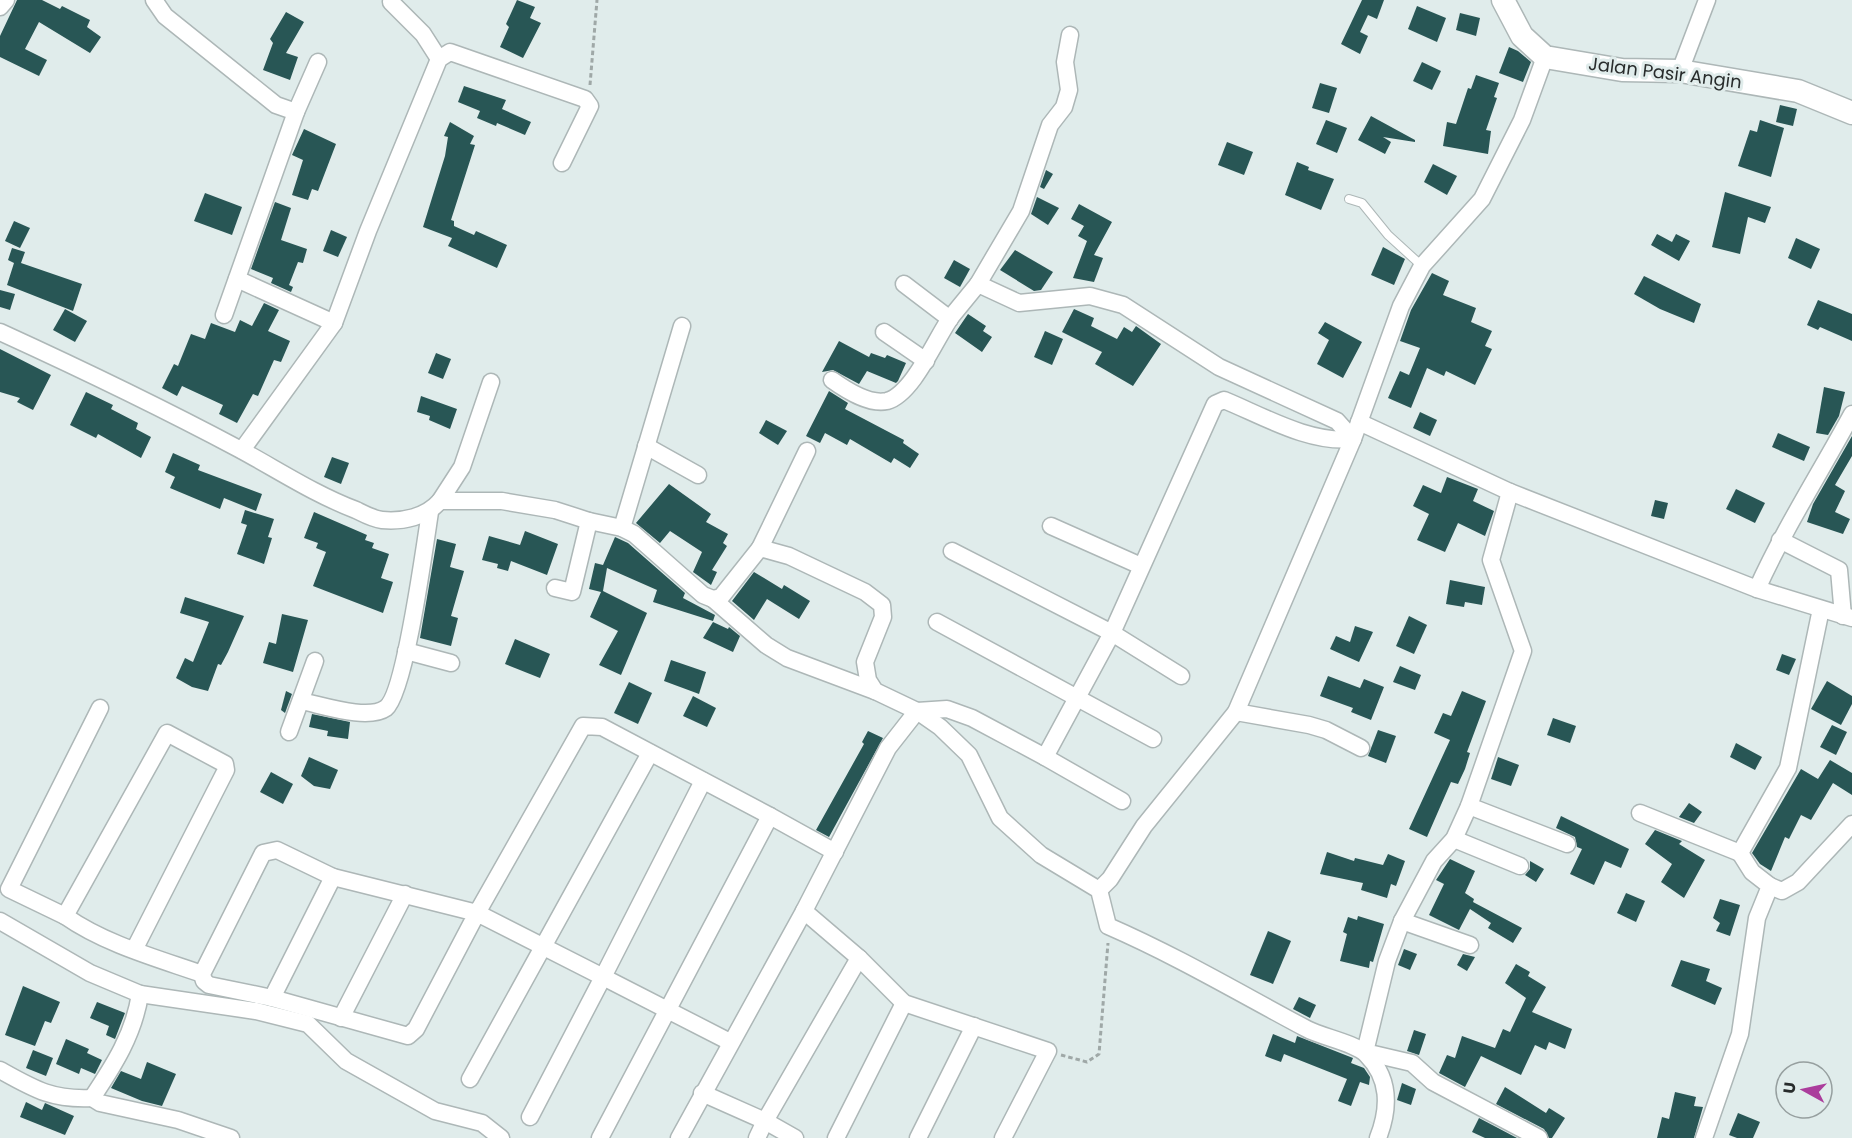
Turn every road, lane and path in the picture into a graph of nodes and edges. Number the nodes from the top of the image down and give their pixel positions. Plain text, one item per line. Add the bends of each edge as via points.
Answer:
1 (6, 0) edge
2 (154, 0) edge
3 (597, 0) edge
4 (1503, 0) edge
5 (1707, 0) edge
6 (391, 2) dead end
7 (0, 7) edge
8 (1070, 35) dead end
9 (1545, 57) junction
10 (439, 59) junction
11 (318, 62) dead end
12 (1680, 71) junction
13 (588, 102) junction
14 (296, 112) junction
15 (1852, 113) edge
16 (562, 163) dead end
17 (1349, 199) dead end
18 (1422, 266) junction
19 (237, 279) junction
20 (904, 284) dead end
21 (978, 284) junction
22 (224, 315) dead end
23 (950, 319) junction
24 (334, 323) junction
25 (682, 326) dead end
26 (0, 332) edge
27 (884, 332) dead end
28 (926, 361) junction
29 (832, 380) dead end
30 (491, 382) dead end
31 (1852, 414) edge
32 (1359, 422) junction
33 (1353, 439) junction
34 (646, 446) junction
35 (242, 450) junction
36 (807, 451) dead end
37 (698, 475) dead end
38 (1510, 492) junction
39 (435, 506) junction
40 (589, 521) junction
41 (1051, 526) dead end
42 (622, 528) junction
43 (1780, 540) junction
44 (760, 548) junction
45 (952, 551) dead end
46 (1141, 566) junction
47 (555, 588) dead end
48 (1757, 589) junction
49 (713, 599) junction
50 (1821, 609) junction
51 (1848, 617) edge
52 (937, 622) dead end
53 (1112, 633) junction
54 (406, 651) junction
55 (315, 661) dead end
56 (451, 663) dead end
57 (1181, 676) dead end
58 (875, 691) junction
59 (1079, 699) junction
60 (301, 701) junction
61 (100, 708) dead end
62 (917, 711) junction
63 (1236, 712) junction
64 (289, 732) dead end
65 (1153, 740) dead end
66 (1361, 748) dead end
67 (650, 753) junction
68 (1045, 757) junction
69 (703, 781) junction
70 (1122, 801) dead end
71 (1469, 806) junction
72 (1640, 813) dead end
73 (770, 816) junction
74 (1852, 824) edge
75 (1454, 839) junction
76 (1568, 844) dead end
77 (835, 852) junction
78 (1740, 854) junction
79 (1520, 866) dead end
80 (333, 877) junction
81 (1770, 886) junction
82 (1099, 890) junction
83 (405, 894) junction
84 (804, 911) junction
85 (477, 913) junction
86 (65, 916) junction
87 (0, 921) edge
88 (1402, 921) junction
89 (1108, 926) junction
90 (543, 945) junction
91 (1470, 945) dead end
92 (134, 950) junction
93 (860, 958) junction
94 (202, 974) junction
95 (603, 976) junction
96 (140, 994) junction
97 (272, 998) junction
98 (904, 1003) junction
99 (666, 1010) junction
100 (341, 1017) junction
101 (974, 1026) junction
102 (730, 1042) junction
103 (1048, 1051) junction
104 (1365, 1052) junction
105 (0, 1070) edge
106 (470, 1079) dead end
107 (702, 1093) junction
108 (92, 1098) junction
109 (530, 1117) dead end
110 (765, 1122) junction
111 (231, 1138) edge
112 (501, 1138) edge
113 (600, 1138) edge
114 (679, 1138) edge
115 (757, 1138) edge
116 (795, 1138) edge
117 (836, 1138) edge
118 (918, 1138) edge
119 (1003, 1138) edge
120 (1378, 1138) edge
121 (1539, 1138) edge
122 (1704, 1138) edge

1 - 7 street
2 - 14 street via 165,16 276,105
3 - 13 path
4 - 9 street via 1522,36
5 - 12 street
6 - 10 street via 423,34
8 - 21 street via 1065,62 1069,90 1064,106 1050,125 1021,211
9 - 12 street, Jalan Pasir Angin via 1622,70
9 - 18 street via 1522,120 1482,198
10 - 13 street via 450,52
10 - 24 street
11 - 14 street
12 - 15 street, Jalan Pasir Angin via 1798,91
13 - 16 street via 590,106
14 - 19 street
17 - 18 lane via 1362,203 1388,235
18 - 32 street via 1401,306
19 - 22 street
19 - 24 street
20 - 23 street
21 - 23 street
21 - 33 street via 1019,303 1090,296 1123,305 1219,368 1337,421
23 - 28 street
24 - 35 street
25 - 34 street
26 - 35 street via 124,388
27 - 28 street
28 - 29 street via 897,398 884,402 850,394
30 - 39 street via 462,466
31 - 43 street
32 - 33 street
32 - 38 street
33 - 46 street via 1339,441 1310,434 1224,400 1215,404
33 - 63 street
34 - 37 street
34 - 42 street
35 - 39 street via 280,474 380,520 404,520
36 - 44 street
38 - 48 street
38 - 71 street via 1491,560 1523,651
39 - 40 street via 502,501 555,510
39 - 54 street
40 - 42 street
40 - 47 street via 572,592
41 - 46 street
42 - 49 street
43 - 48 street
43 - 51 street via 1839,570
44 - 49 street via 721,597
44 - 58 street via 789,556 865,592 882,605 883,617 865,662 868,680
45 - 53 street
46 - 53 street
48 - 50 street
49 - 58 street via 787,658
50 - 51 street
50 - 78 street via 1788,768
52 - 59 street
53 - 57 street
53 - 59 street
54 - 56 street
54 - 60 street via 394,699 384,709 364,714
55 - 60 street
58 - 62 street
59 - 65 street
59 - 68 street
60 - 64 street
61 - 86 street via 9,889
62 - 68 street via 947,708
62 - 77 street via 888,748
62 - 82 street via 969,755 1000,818 1041,855
63 - 66 street via 1309,725
63 - 82 street via 1144,826
67 - 69 street
67 - 85 street via 602,727 583,726
67 - 90 street
68 - 70 street
69 - 73 street
69 - 95 street
71 - 75 street
71 - 76 street
72 - 78 street
73 - 77 street
73 - 99 street
74 - 81 street via 1798,882 1782,891
75 - 79 street
75 - 88 street via 1434,861
77 - 84 street
78 - 81 street via 1752,872
80 - 83 street
80 - 94 street via 277,850 262,854
80 - 97 street
81 - 122 street via 1756,918 1740,1034
82 - 89 street
83 - 85 street
83 - 100 street
84 - 93 street
84 - 102 street
85 - 90 street
85 - 100 street via 416,1029 408,1036
86 - 92 street
86 - 92 street via 167,733 225,764 226,770
87 - 96 street via 90,973
88 - 91 street
88 - 104 street
89 - 103 path via 1099,1054 1088,1062
89 - 104 street via 1309,1030
90 - 95 street
90 - 106 street
92 - 94 street
93 - 98 street
93 - 110 street
94 - 97 street via 209,985
95 - 99 street
95 - 109 street
96 - 108 street via 136,1019 120,1055
96 - 112 street via 256,1011 308,1024 346,1062 435,1110 472,1118
97 - 100 street
98 - 101 street
98 - 117 street
99 - 102 street
99 - 113 street
101 - 103 street
101 - 118 street
102 - 107 street
103 - 119 street
104 - 120 street via 1386,1084
104 - 121 street via 1412,1063 1433,1082
105 - 108 street via 43,1094 66,1099
107 - 110 street
107 - 114 street
108 - 111 street
110 - 115 street
110 - 116 street

